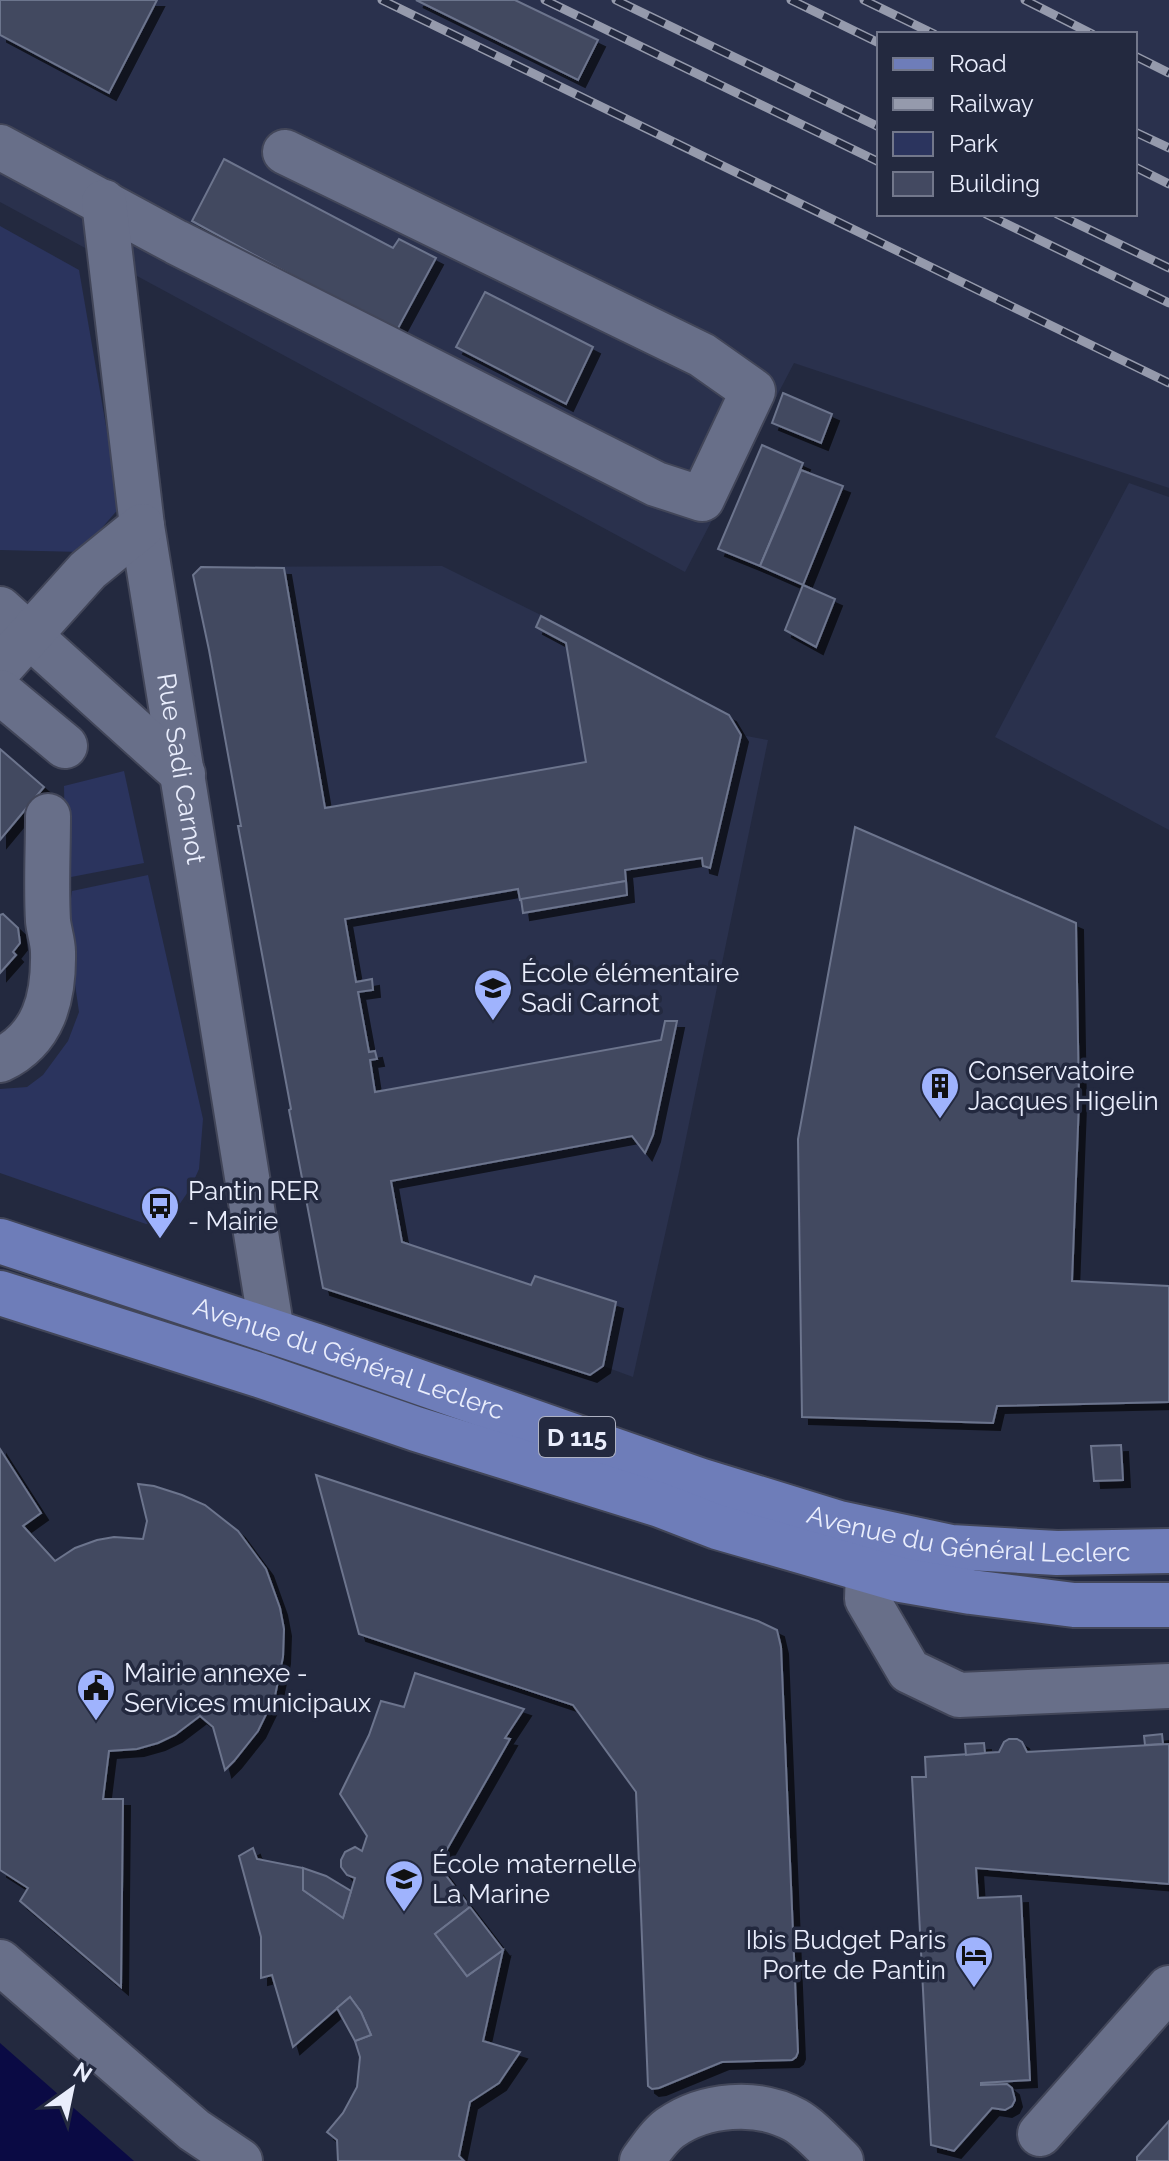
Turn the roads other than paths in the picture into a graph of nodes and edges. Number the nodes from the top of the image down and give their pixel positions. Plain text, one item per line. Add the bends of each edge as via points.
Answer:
1 (0, 147) edge
2 (285, 152) dead end
3 (104, 202) junction
4 (142, 526) junction
5 (15, 623) edge
6 (0, 668) edge
7 (0, 692) edge
8 (65, 746) dead end
9 (183, 774) junction
10 (48, 816) dead end
11 (0, 1060) edge
12 (0, 1241) edge
13 (0, 1293) edge
14 (272, 1332) junction
15 (1169, 1551) edge
16 (868, 1571) junction
17 (1169, 1605) edge
18 (1169, 1686) edge
19 (0, 1962) edge
20 (1169, 1988) edge
21 (1040, 2134) dead end
22 (240, 2161) edge
23 (642, 2161) edge
24 (841, 2161) edge

1 - 3 street
2 - 3 street via 702,355 753,391 702,499 642,477
3 - 4 street, Rue Sadi Carnot
4 - 5 street
4 - 9 street, Rue Sadi Carnot
5 - 6 street
5 - 9 street
7 - 8 street
9 - 14 street, Rue Sadi Carnot
10 - 11 street via 51,987 33,1037
12 - 14 main road, Avenue du Général Leclerc / D 115
13 - 16 main road, Avenue du Général Leclerc / D 115 via 717,1527
14 - 15 main road, Avenue du Général Leclerc / D 115 via 839,1523 951,1547 1057,1553
16 - 17 main road, Avenue du Général Leclerc / D 115 via 1074,1605
16 - 18 street via 867,1599 909,1671 959,1695
19 - 22 street via 194,2130
20 - 21 street
23 - 24 street via 667,2130 695,2114 734,2106 795,2120

